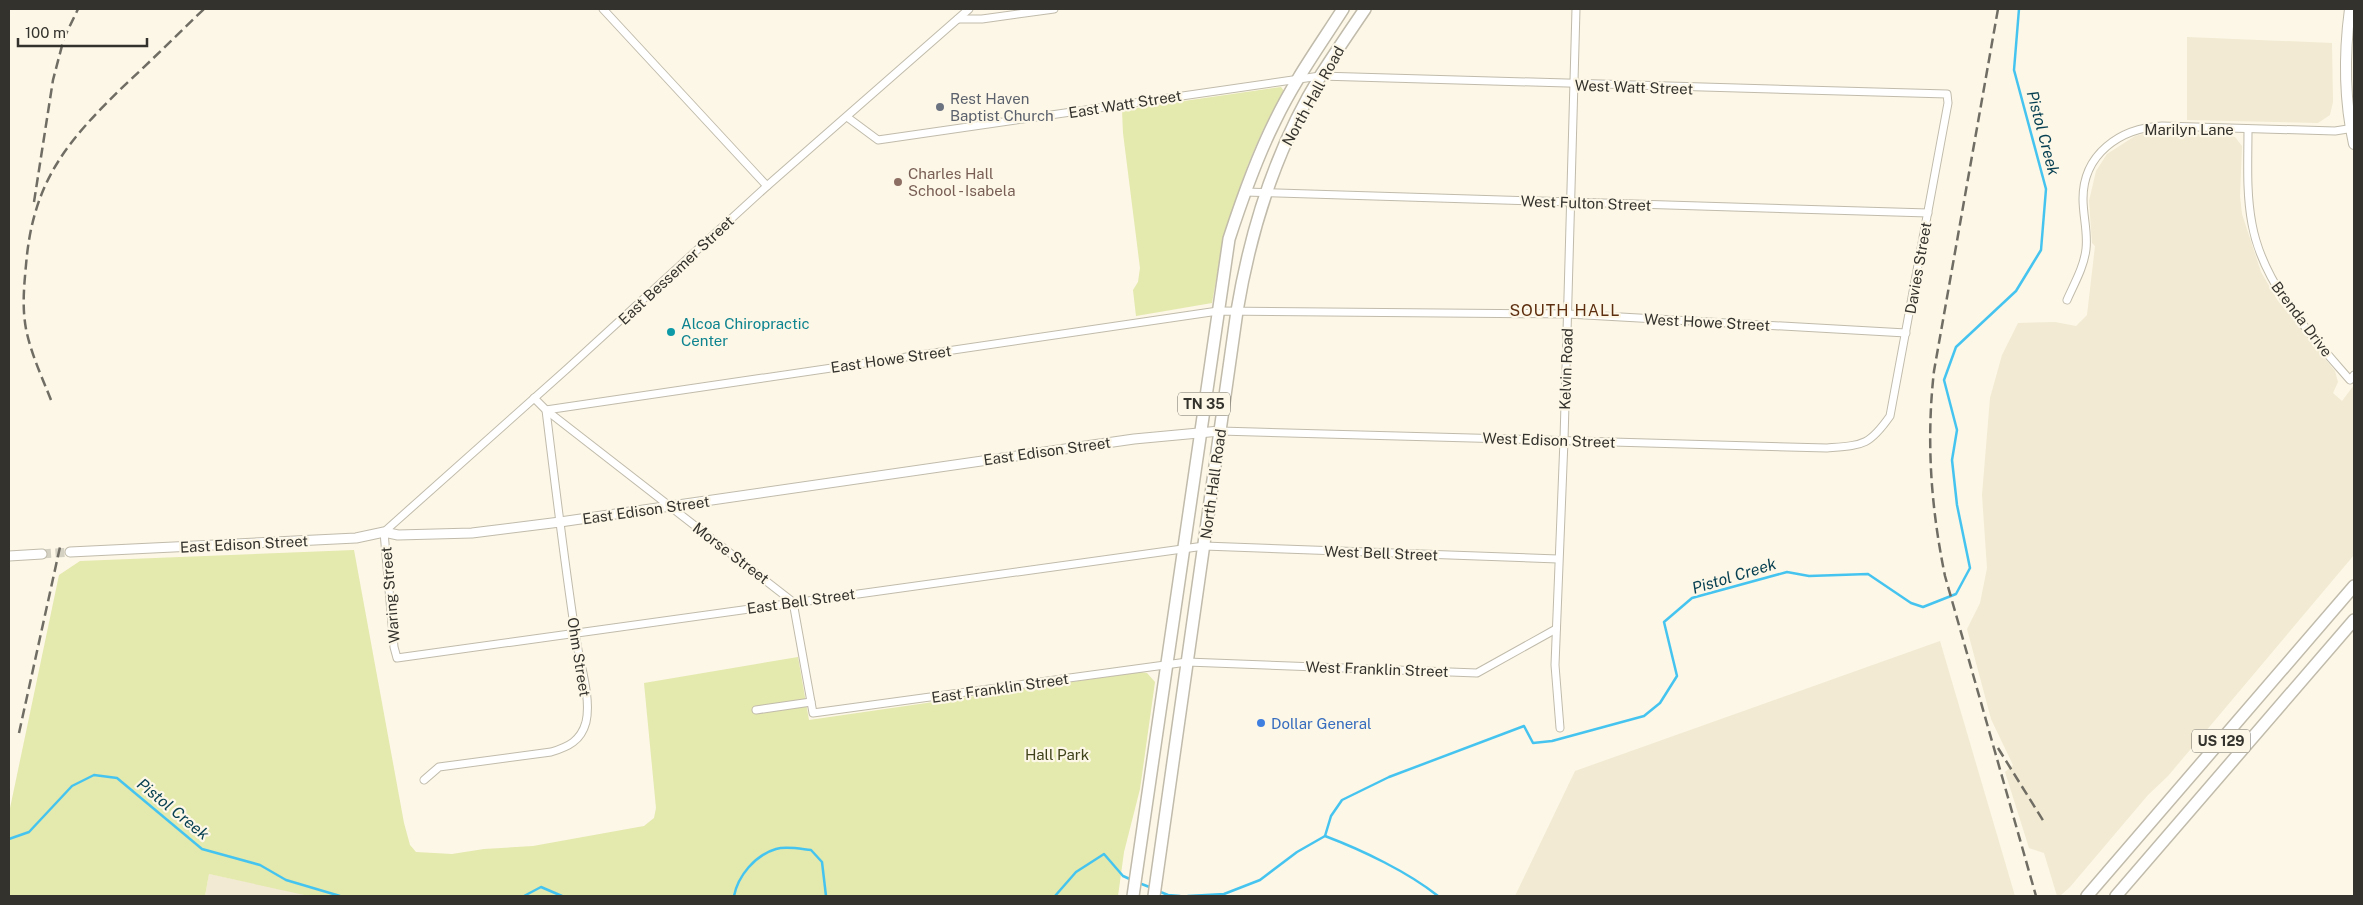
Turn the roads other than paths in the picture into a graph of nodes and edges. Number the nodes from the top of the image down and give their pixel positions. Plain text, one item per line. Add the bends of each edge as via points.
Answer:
1 (603, 9) edge
2 (969, 9) edge
3 (1054, 9) edge
4 (1343, 9) edge
5 (1365, 9) edge
6 (1576, 9) edge
7 (2350, 9) edge
8 (958, 19) junction
9 (1320, 76) junction
10 (1298, 79) junction
11 (1575, 85) junction
12 (1947, 94) joint
13 (847, 117) junction
14 (2352, 128) edge
15 (2248, 129) junction
16 (2354, 144) edge
17 (767, 186) junction
18 (1244, 192) junction
19 (1265, 193) junction
20 (1571, 203) junction
21 (1928, 213) junction
22 (2067, 300) dead end
23 (1218, 311) junction
24 (1237, 311) junction
25 (1568, 314) junction
26 (1906, 333) junction
27 (2354, 375) edge
28 (534, 398) junction
29 (546, 410) junction
30 (1220, 430) junction
31 (1200, 431) junction
32 (1876, 437) joint
33 (1564, 440) junction
34 (670, 507) junction
35 (560, 522) junction
36 (384, 532) junction
37 (1204, 546) junction
38 (1184, 549) junction
39 (70, 552) tunnel mouth
40 (42, 554) tunnel mouth
41 (9, 556) edge
42 (1558, 559) junction
43 (2354, 586) edge
44 (793, 602) junction
45 (2354, 620) edge
46 (1556, 629) junction
47 (575, 634) junction
48 (397, 658) joint
49 (1187, 662) junction
50 (1166, 665) junction
51 (811, 702) junction
52 (756, 710) dead end
53 (1560, 728) dead end
54 (424, 780) dead end
55 (1133, 896) edge
56 (1154, 896) edge
57 (2087, 896) edge
58 (2116, 896) edge

1 - 17 street
2 - 8 street, East Bessemer Street
3 - 8 street
4 - 10 main road, North Hall Road / TN 35
5 - 9 main road, North Hall Road / TN 35
6 - 11 street, Kelvin Road
7 - 14 main road via 2346,73
8 - 13 street, East Bessemer Street
9 - 10 street, East Watt Street
9 - 11 street, West Watt Street
9 - 19 main road, North Hall Road / TN 35 via 1288,138
10 - 13 street, East Watt Street via 878,140
10 - 18 main road, North Hall Road / TN 35 via 1275,121
11 - 12 street, West Watt Street
11 - 20 street, Kelvin Road
12 - 21 street, Davies Street
13 - 17 street, East Bessemer Street
14 - 15 street, Marilyn Lane via 2335,131
14 - 16 main road
15 - 22 street, Marilyn Lane via 2146,127 2128,132 2108,146 2092,164 2086,181 2083,197 2086,250
15 - 27 street, Brenda Drive via 2248,204 2260,255 2297,316 2350,380
17 - 28 street, East Bessemer Street
18 - 19 street, West Fulton Street
18 - 23 main road, North Hall Road / TN 35 via 1229,239
19 - 20 street, West Fulton Street
19 - 24 main road, North Hall Road / TN 35 via 1250,240
20 - 21 street, West Fulton Street
20 - 25 street, Kelvin Road
21 - 26 street, Davies Street
23 - 24 street, East Howe Street
23 - 29 street, East Howe Street
23 - 31 main road, North Hall Road / TN 35
24 - 25 street, West Howe Street
24 - 30 main road, North Hall Road / TN 35
25 - 26 street, West Howe Street
25 - 33 street, Kelvin Road
26 - 32 street, Davies Street via 1890,416
28 - 29 street, Morse Street
28 - 36 street, East Bessemer Street
29 - 34 street, Morse Street
29 - 35 street, Ohm Street
30 - 31 street, East Edison Street
30 - 33 street, West Edison Street
30 - 37 main road, North Hall Road / TN 35
31 - 34 street, East Edison Street
31 - 38 main road, North Hall Road / TN 35
32 - 33 street, West Edison Street via 1856,446 1827,448
33 - 42 street, Kelvin Road
34 - 35 street, East Edison Street
34 - 44 street, Morse Street
35 - 36 street, East Edison Street via 472,533 398,535
35 - 47 street, Ohm Street
36 - 39 street, East Edison Street via 356,538
36 - 48 street, Waring Street
37 - 38 street, East Bell Street
37 - 42 street, West Bell Street
37 - 49 main road, North Hall Road / TN 35
38 - 44 street, East Bell Street
38 - 50 main road, North Hall Road / TN 35
40 - 41 street
42 - 46 street, Kelvin Road
43 - 57 main road, US 129
44 - 47 street, East Bell Street
44 - 51 street
45 - 58 main road, US 129
46 - 49 street, West Franklin Street via 1477,673
46 - 53 street, Kelvin Road
47 - 48 street, East Bell Street
47 - 54 street, Ohm Street via 587,713 581,734 574,743 551,752 439,767
49 - 50 street, East Franklin Street
49 - 56 main road, North Hall Road / TN 35
50 - 51 street, East Franklin Street via 813,713
50 - 55 main road, North Hall Road / TN 35
51 - 52 street

